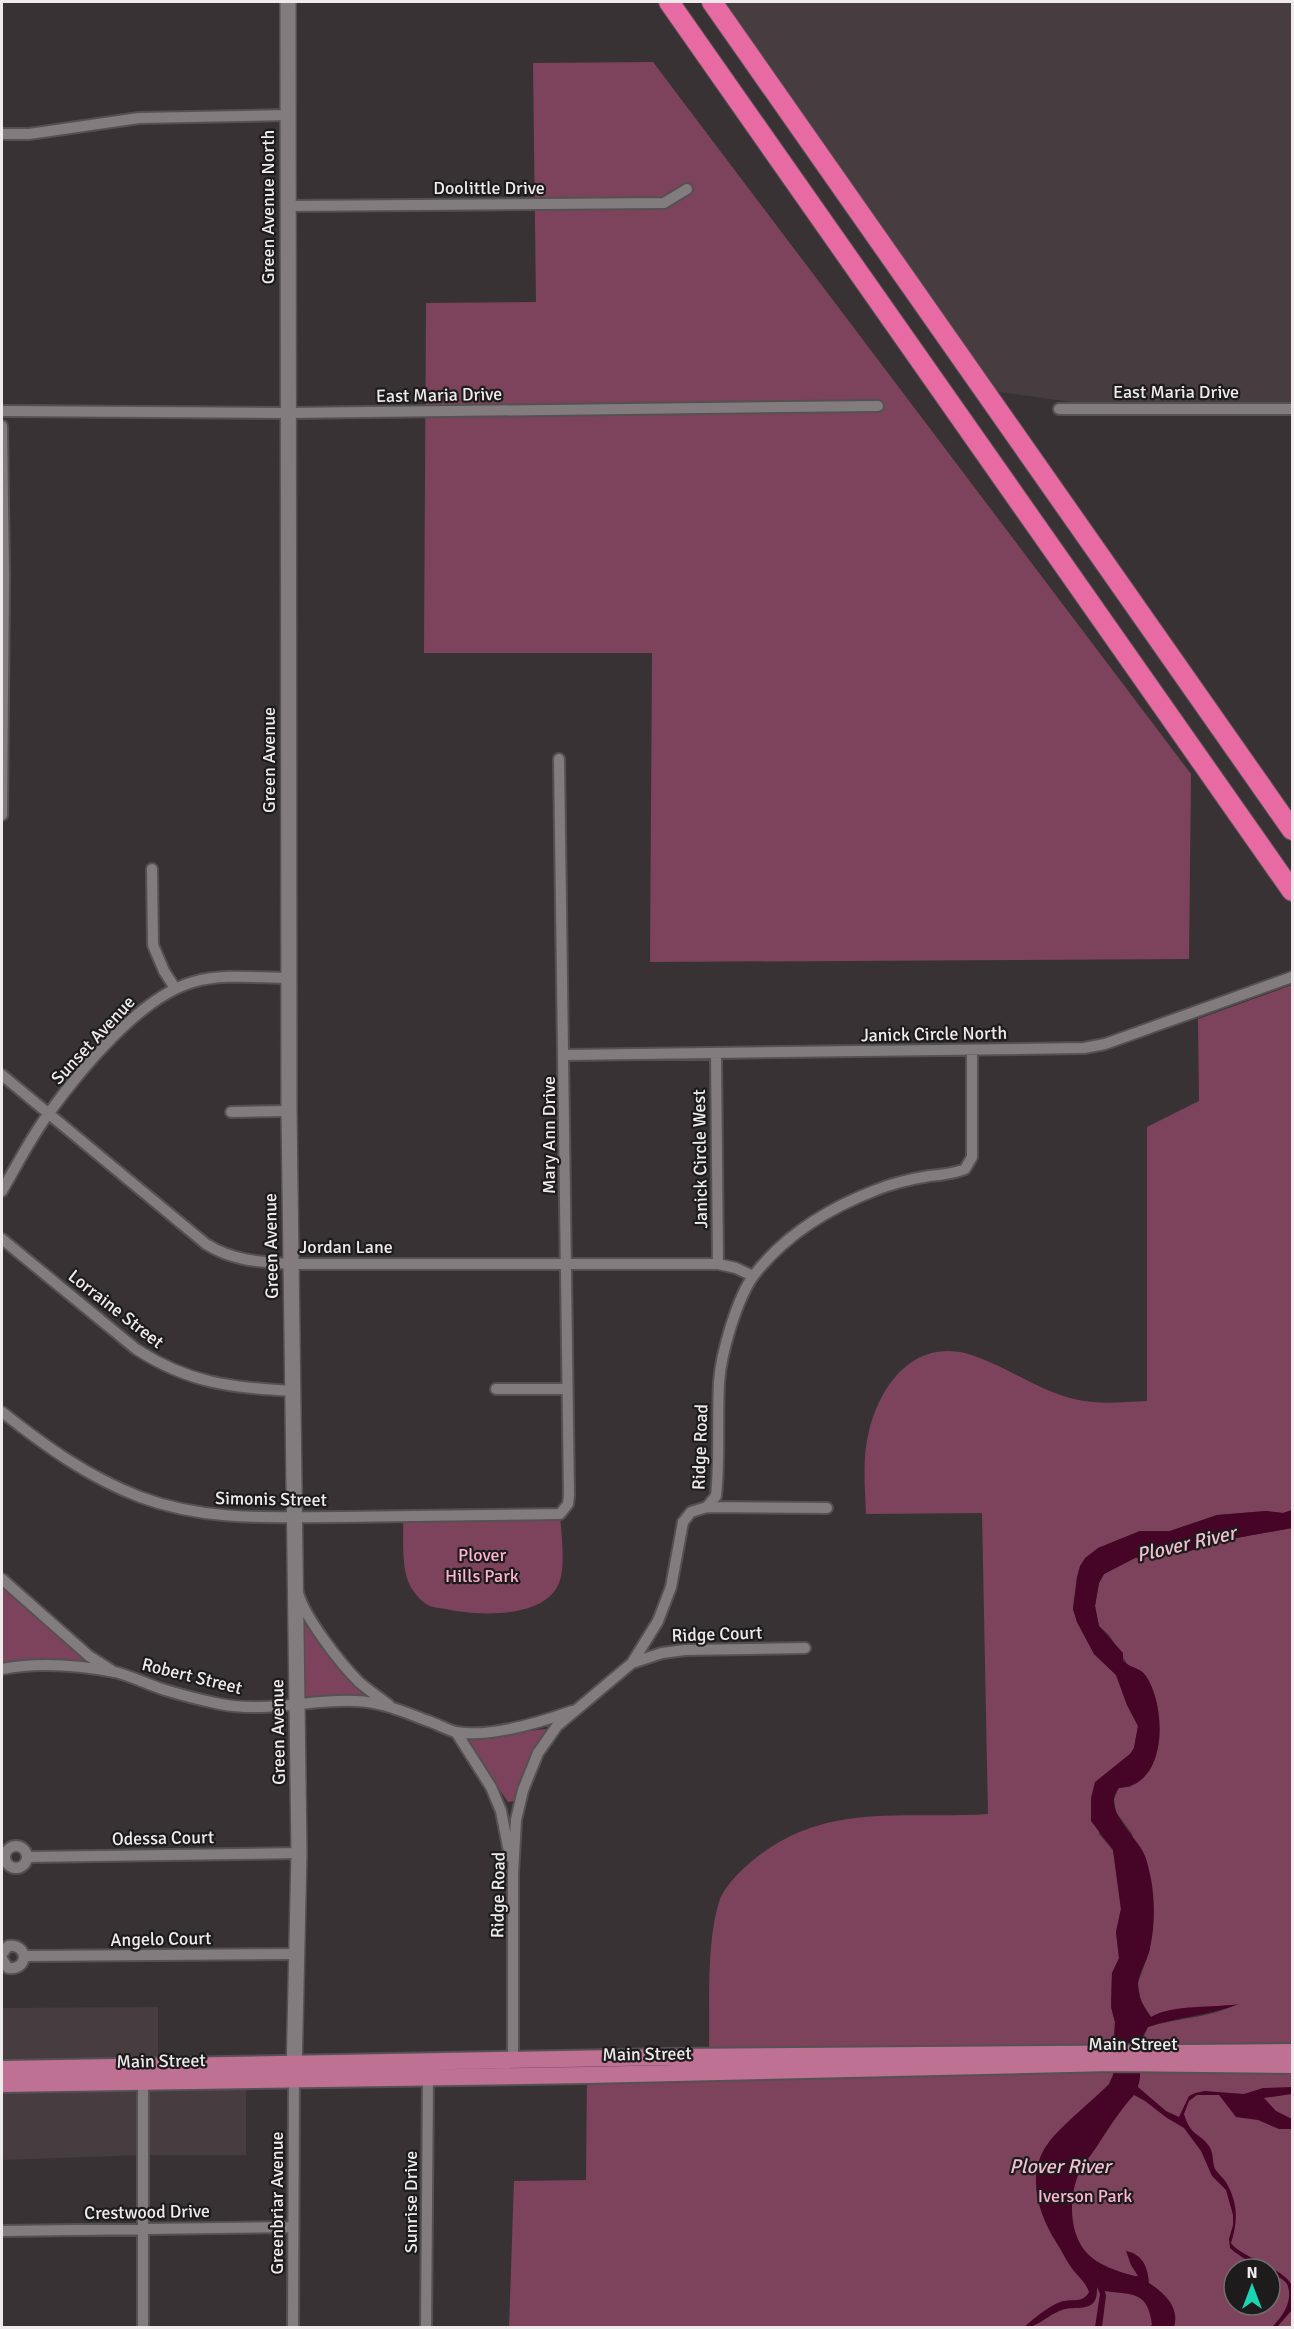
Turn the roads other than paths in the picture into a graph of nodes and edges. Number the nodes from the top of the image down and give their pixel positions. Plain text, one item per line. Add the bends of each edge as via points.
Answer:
1 (288, 2) edge
2 (669, 2) edge
3 (712, 2) edge
4 (288, 115) junction
5 (2, 134) edge
6 (687, 189) dead end
7 (287, 206) junction
8 (878, 406) dead end
9 (1059, 409) dead end
10 (1293, 409) edge
11 (2, 411) edge
12 (287, 413) junction
13 (2, 426) edge
14 (559, 759) dead end
15 (2, 815) edge
16 (1293, 830) edge
17 (152, 869) dead end
18 (1293, 891) edge
19 (1293, 977) edge
20 (289, 978) junction
21 (176, 988) junction
22 (972, 1050) junction
23 (716, 1053) junction
24 (565, 1055) junction
25 (2, 1075) edge
26 (289, 1111) junction
27 (231, 1112) dead end
28 (49, 1113) junction
29 (2, 1191) edge
30 (2, 1239) edge
31 (567, 1263) junction
32 (291, 1264) junction
33 (718, 1264) junction
34 (753, 1276) junction
35 (496, 1389) dead end
36 (567, 1389) junction
37 (293, 1391) junction
38 (2, 1412) edge
39 (707, 1507) junction
40 (827, 1508) dead end
41 (565, 1510) joint
42 (296, 1517) junction
43 (2, 1579) edge
44 (297, 1584) junction
45 (805, 1648) dead end
46 (632, 1663) junction
47 (2, 1669) edge
48 (117, 1673) junction
49 (297, 1705) junction
50 (391, 1707) junction
51 (578, 1709) junction
52 (456, 1732) junction
53 (299, 1853) junction
54 (28, 1857) dead end
55 (513, 1874) junction
56 (2, 1954) edge
57 (297, 1954) junction
58 (25, 1956) junction
59 (2, 1959) edge
60 (1293, 2052) edge
61 (1111, 2057) junction
62 (1142, 2057) junction
63 (513, 2060) junction
64 (1293, 2065) edge
65 (2, 2069) edge
66 (294, 2071) junction
67 (143, 2074) junction
68 (428, 2077) junction
69 (2, 2084) edge
70 (293, 2227) junction
71 (143, 2229) junction
72 (2, 2231) edge
73 (143, 2328) edge
74 (293, 2328) edge
75 (426, 2328) edge

1 - 4 street, Green Avenue North
2 - 18 highway
3 - 16 highway
4 - 5 street via 139,118 55,131
4 - 7 street, Green Avenue North
6 - 7 street, Doolittle Drive via 664,203
7 - 12 street, Green Avenue North
8 - 12 street, East Maria Drive
9 - 10 street, East Maria Drive
11 - 12 street, East Maria Drive
12 - 20 street, Green Avenue
13 - 15 street
14 - 24 street, Mary Ann Drive
17 - 21 street via 153,945
19 - 22 street, Janick Circle North via 1106,1044 1064,1049
20 - 21 street, Sunset Avenue via 226,977
20 - 26 street, Green Avenue
21 - 28 street, Sunset Avenue via 154,1000 121,1030
22 - 23 street, Janick Circle North
22 - 34 street, Ridge Road via 972,1157 965,1170 906,1181 842,1204 808,1224
23 - 24 street, Janick Circle North
23 - 33 street, Janick Circle West
24 - 31 street, Mary Ann Drive
25 - 28 street, Jordan Lane
26 - 27 street
26 - 32 street, Green Avenue
28 - 29 street, Sunset Avenue
28 - 32 street, Jordan Lane via 216,1251 244,1260
30 - 37 street, Lorraine Street via 136,1350 154,1360 212,1383
31 - 32 street, Jordan Lane
31 - 33 street, Jordan Lane
31 - 36 street, Mary Ann Drive
32 - 37 street, Green Avenue
33 - 34 street, Jordan Lane
34 - 39 street, Ridge Road via 733,1319 719,1380 716,1496
35 - 36 street
36 - 41 street, Mary Ann Drive via 569,1495
37 - 42 street, Green Avenue
38 - 42 street, Simonis Street via 66,1461 143,1498 212,1515
39 - 40 street
39 - 46 street, Ridge Road via 691,1512 683,1522 671,1587 658,1621
41 - 42 street, Simonis Street via 560,1514
42 - 44 street, Green Avenue
43 - 48 street, Robert Street via 88,1656
44 - 49 street, Green Avenue
44 - 50 street via 300,1600 311,1620 349,1670
45 - 46 street, Ridge Court via 685,1650
46 - 51 street, Ridge Road
47 - 48 street, Robert Street via 42,1665
48 - 49 street, Robert Street via 221,1704
49 - 50 street, Robert Street via 350,1701
49 - 53 street, Green Avenue
50 - 52 street
51 - 52 street via 529,1726
51 - 55 street, Ridge Road via 557,1726 538,1753 516,1820
52 - 55 street via 491,1787 501,1811
53 - 54 street, Odessa Court
53 - 57 street, Green Avenue
55 - 63 street, Ridge Road
56 - 58 street, Angelo Court via 8,1946 16,1946
57 - 58 street, Angelo Court
57 - 66 street, Green Avenue
58 - 59 street, Angelo Court via 23,1964 16,1968 8,1968
60 - 62 main road, Main Street
61 - 62 main road, Main Street
61 - 63 main road, Main Street
61 - 68 main road, Main Street
62 - 64 main road, Main Street
63 - 66 main road, Main Street
65 - 67 main road, Main Street
66 - 67 main road, Main Street
66 - 68 main road, Main Street
66 - 70 street, Greenbriar Avenue
67 - 69 main road, Main Street
67 - 71 street
68 - 75 street, Sunrise Drive
70 - 71 street, Crestwood Drive
70 - 74 street, Greenbriar Avenue
71 - 72 street, Crestwood Drive
71 - 73 street

